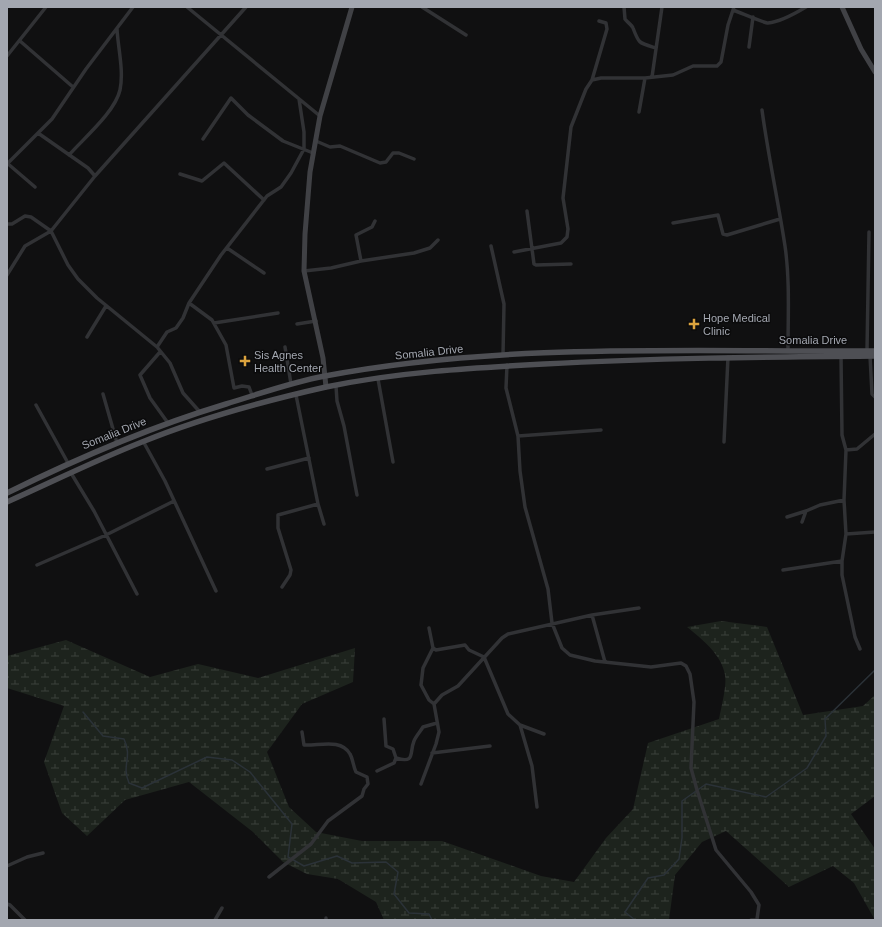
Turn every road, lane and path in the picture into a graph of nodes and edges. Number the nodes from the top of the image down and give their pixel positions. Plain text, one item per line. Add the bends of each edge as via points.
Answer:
1 (46, 7) edge
2 (133, 7) edge
3 (187, 7) edge
4 (246, 7) edge
5 (352, 7) edge
6 (422, 7) edge
7 (624, 7) edge
8 (662, 7) edge
9 (806, 7) edge
10 (842, 7) edge
11 (733, 9) edge
12 (753, 16) junction
13 (599, 21) dead end
14 (117, 29) junction
15 (222, 35) junction
16 (466, 35) dead end
17 (20, 41) junction
18 (749, 47) dead end
19 (656, 48) junction
20 (7, 56) edge
21 (875, 72) edge
22 (652, 77) junction
23 (645, 78) junction
24 (592, 80) junction
25 (73, 88) junction
26 (299, 99) junction
27 (762, 110) dead end
28 (639, 112) dead end
29 (320, 116) junction
30 (38, 133) junction
31 (203, 139) dead end
32 (316, 141) junction
33 (304, 149) junction
34 (313, 153) junction
35 (69, 155) junction
36 (414, 159) dead end
37 (7, 164) edge
38 (180, 174) dead end
39 (95, 176) junction
40 (35, 187) dead end
41 (264, 200) junction
42 (527, 211) dead end
43 (780, 219) junction
44 (375, 221) dead end
45 (673, 223) dead end
46 (7, 224) edge
47 (51, 231) junction
48 (869, 232) dead end
49 (438, 240) dead end
50 (491, 246) dead end
51 (227, 248) junction
52 (532, 248) junction
53 (514, 252) dead end
54 (362, 261) junction
55 (571, 264) dead end
56 (304, 271) junction
57 (264, 273) dead end
58 (7, 275) edge
59 (189, 303) junction
60 (106, 306) junction
61 (278, 313) dead end
62 (316, 321) junction
63 (214, 323) junction
64 (297, 324) dead end
65 (87, 337) dead end
66 (157, 347) junction
67 (285, 347) dead end
68 (788, 350) junction
69 (875, 350) edge
70 (160, 352) junction
71 (871, 354) edge
72 (503, 355) junction
73 (841, 356) junction
74 (728, 357) junction
75 (507, 365) junction
76 (326, 376) junction
77 (378, 379) junction
78 (291, 384) junction
79 (336, 386) junction
80 (326, 387) junction
81 (103, 394) dead end
82 (252, 395) junction
83 (296, 395) junction
84 (875, 397) edge
85 (36, 405) dead end
86 (199, 411) junction
87 (168, 422) junction
88 (601, 430) dead end
89 (875, 434) edge
90 (518, 436) junction
91 (143, 441) junction
92 (724, 442) dead end
93 (117, 443) junction
94 (846, 450) junction
95 (309, 458) junction
96 (393, 462) dead end
97 (68, 463) junction
98 (266, 468) dead end
99 (70, 473) junction
100 (7, 494) edge
101 (357, 495) dead end
102 (844, 500) junction
103 (174, 501) junction
104 (7, 502) edge
105 (318, 504) junction
106 (806, 511) junction
107 (787, 517) dead end
108 (802, 522) dead end
109 (324, 524) dead end
110 (875, 532) edge
111 (846, 534) junction
112 (106, 535) junction
113 (842, 561) junction
114 (37, 565) dead end
115 (783, 570) dead end
116 (282, 587) dead end
117 (216, 591) dead end
118 (137, 594) dead end
119 (639, 608) dead end
120 (592, 615) junction
121 (552, 623) junction
122 (430, 628) dead end
123 (433, 648) junction
124 (860, 649) dead end
125 (484, 657) junction
126 (605, 662) junction
127 (434, 704) junction
128 (384, 719) dead end
129 (437, 723) junction
130 (520, 725) junction
131 (302, 732) dead end
132 (544, 734) dead end
133 (490, 746) dead end
134 (432, 753) junction
135 (396, 758) junction
136 (377, 771) dead end
137 (420, 784) dead end
138 (537, 807) dead end
139 (43, 853) dead end
140 (7, 866) edge
141 (269, 877) dead end
142 (7, 904) edge
143 (222, 908) dead end
144 (25, 920) edge
145 (215, 920) edge
146 (751, 920) edge
147 (758, 920) edge

1 - 17 street
2 - 14 street
3 - 15 street
4 - 15 street
5 - 29 street
6 - 16 street
7 - 19 street via 624,18 633,26 636,38 640,43
8 - 19 street
9 - 12 street via 770,23
10 - 21 street via 861,49
11 - 12 street
11 - 22 street via 719,65 693,66 674,75
12 - 18 street
13 - 24 street via 606,23 607,29
14 - 25 street
14 - 35 street via 120,91 106,115
15 - 26 street
15 - 39 street
17 - 20 street
17 - 25 street
19 - 22 street
22 - 23 street
23 - 24 street
23 - 28 street
24 - 52 street via 583,95 571,128 563,198 567,237 561,244
25 - 30 street via 52,119
26 - 29 street
26 - 33 street
27 - 43 street
29 - 32 street
30 - 35 street
30 - 37 street
31 - 33 street via 231,98 248,115 283,141
32 - 34 street
32 - 36 street via 330,147 340,146 380,163 386,162 393,153
33 - 34 street
33 - 41 street via 281,187
34 - 56 street via 305,227
35 - 39 street
37 - 40 street
38 - 41 street via 202,182 224,163
39 - 47 street
41 - 51 street
42 - 52 street
43 - 45 street via 726,235 723,234 718,216
43 - 68 street via 788,280
44 - 54 street via 372,227 356,235
46 - 47 street via 12,224 25,216 31,217
47 - 58 street via 26,246
47 - 60 street via 78,279
48 - 71 street
49 - 54 street via 430,248
50 - 72 street via 504,304
51 - 57 street
51 - 59 street
52 - 53 street
52 - 55 street via 536,266
54 - 56 street
56 - 62 street
59 - 63 street
59 - 66 street via 176,328 167,332
60 - 65 street
60 - 66 street
61 - 63 street
62 - 64 street
62 - 76 street
63 - 82 street via 226,344 233,386 236,389 242,386 249,387
66 - 70 street
67 - 78 street
68 - 71 main road, Somalia Drive
68 - 72 main road, Somalia Drive via 613,351
69 - 71 main road, Somalia Drive
70 - 86 street via 170,363 186,397
70 - 87 street via 140,375 150,398
71 - 73 main road, Somalia Drive
71 - 84 street via 872,394
72 - 76 main road, Somalia Drive via 421,362
73 - 74 main road, Somalia Drive
73 - 94 street via 842,430
74 - 75 main road, Somalia Drive
74 - 92 street
75 - 77 main road, Somalia Drive
75 - 90 street via 506,388
76 - 78 main road, Somalia Drive
76 - 80 street
77 - 79 main road, Somalia Drive
77 - 96 street
78 - 82 main road, Somalia Drive
79 - 80 main road, Somalia Drive
79 - 101 street
80 - 83 main road, Somalia Drive
81 - 93 street
82 - 86 main road, Somalia Drive
83 - 91 main road, Somalia Drive via 197,422
83 - 95 street
85 - 97 street
86 - 87 main road, Somalia Drive
87 - 93 main road, Somalia Drive
88 - 90 street
89 - 94 street via 857,449
90 - 121 street via 525,507 548,589
91 - 99 main road, Somalia Drive
91 - 103 street
93 - 97 main road, Somalia Drive
94 - 102 street
95 - 98 street
95 - 105 street
97 - 100 main road, Somalia Drive
99 - 104 main road, Somalia Drive
99 - 112 street via 91,505
102 - 106 street via 820,504
102 - 111 street
103 - 112 street
103 - 117 street
105 - 109 street
105 - 116 street via 278,516 278,528 291,570
106 - 107 street
106 - 108 street
110 - 111 street
111 - 113 street
112 - 114 street
112 - 118 street
113 - 115 street
113 - 124 street via 842,575
119 - 120 street
120 - 121 street
120 - 126 street
121 - 125 street via 508,634
121 - 126 street via 562,648 570,655
122 - 123 street
123 - 125 street via 436,650 465,645 469,650
123 - 127 street via 423,668 421,685
125 - 127 street via 458,686 442,695
125 - 130 street via 508,714
126 - 147 street via 651,667 681,663 686,666 690,674 694,702 691,768 697,790 716,850 759,905
127 - 129 street
128 - 135 street via 386,746 393,750
129 - 134 street via 438,732
129 - 135 street via 423,727 413,742 413,754 410,758
130 - 132 street
130 - 138 street via 532,766
131 - 141 street via 304,745 342,746 350,753 356,772 367,777 369,782 362,796 328,821 311,844
133 - 134 street
134 - 137 street
135 - 136 street via 394,763
139 - 140 street
142 - 144 street
143 - 145 street
146 - 147 street

